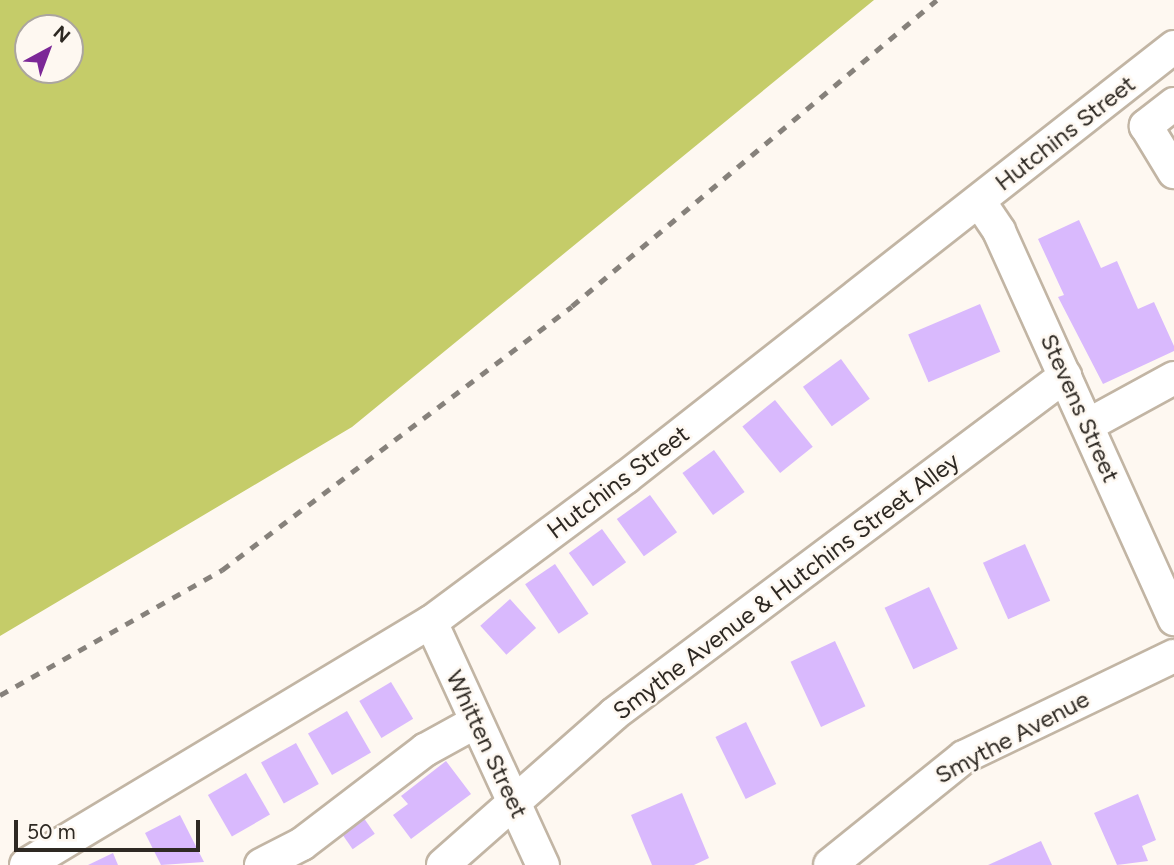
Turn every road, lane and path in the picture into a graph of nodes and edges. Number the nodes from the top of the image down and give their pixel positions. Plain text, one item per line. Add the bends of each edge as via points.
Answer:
1 (1174, 47) edge
2 (1122, 88) junction
3 (1174, 104) edge
4 (1146, 126) junction
5 (1174, 172) edge
6 (979, 201) junction
7 (1065, 376) junction
8 (1174, 378) edge
9 (1088, 425) junction
10 (1174, 619) edge
11 (431, 622) junction
12 (1174, 656) edge
13 (476, 722) junction
14 (515, 804) junction
15 (26, 865) edge
16 (261, 865) edge
17 (443, 865) edge
18 (543, 865) edge
19 (830, 865) edge

1 - 2 street, Hutchins Street
2 - 4 street
2 - 6 street, Hutchins Street
3 - 4 street
4 - 5 street
6 - 7 street, Stevens Street via 999,231
6 - 11 street, Hutchins Street via 625,478
7 - 9 street, Stevens Street
7 - 14 street, Smythe Avenue & Hutchins Street Alley via 614,714
8 - 9 street
9 - 10 street, Stevens Street
11 - 13 street, Whitten Street
11 - 15 street, Hutchins Street via 119,814
12 - 19 street, Smythe Avenue via 964,757
13 - 14 street, Whitten Street
13 - 16 street via 425,750 302,844
14 - 17 street, Smythe Avenue & Hutchins Street Alley
14 - 18 street, Whitten Street

